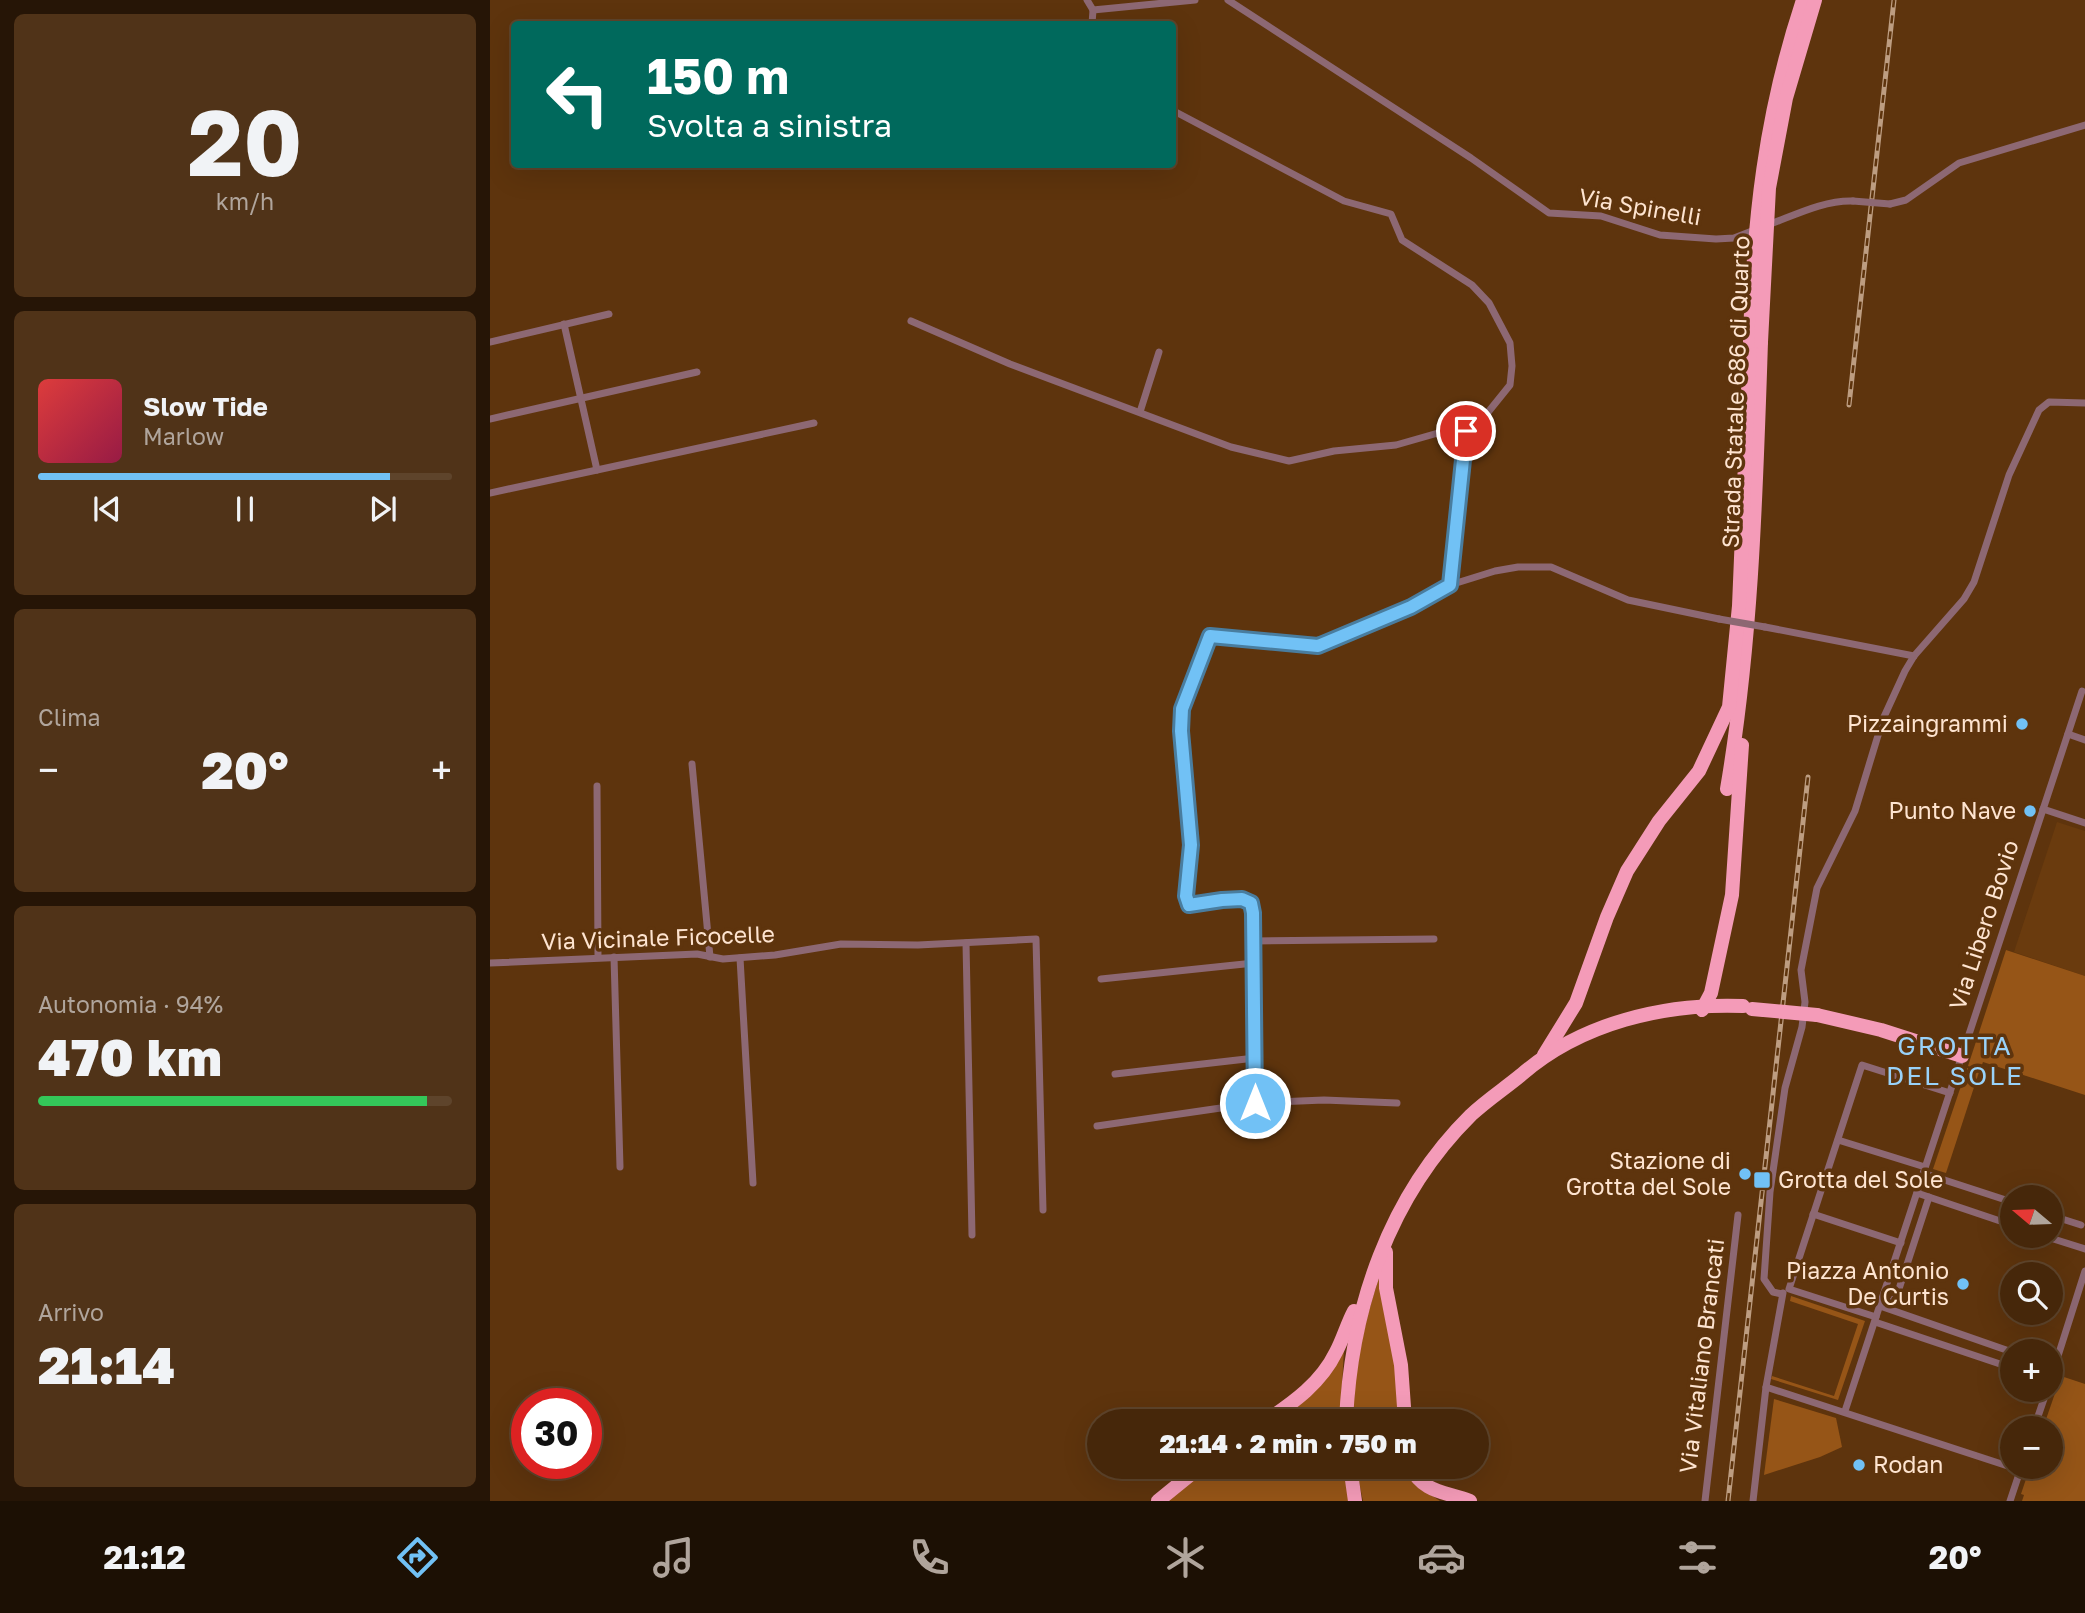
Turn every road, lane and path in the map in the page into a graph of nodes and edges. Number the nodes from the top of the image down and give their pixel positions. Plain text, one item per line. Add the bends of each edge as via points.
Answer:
1 (1087, 0) edge
2 (1195, 0) edge
3 (1228, 0) edge
4 (1803, 0) edge
5 (1815, 0) edge
6 (1093, 10) junction
7 (1092, 21) edge
8 (1176, 112) edge
9 (2085, 125) edge
10 (609, 314) dead end
11 (911, 321) dead end
12 (564, 324) junction
13 (490, 342) edge
14 (1755, 342) junction
15 (1159, 352) dead end
16 (697, 372) dead end
17 (581, 398) junction
18 (2085, 403) edge
19 (1140, 412) junction
20 (490, 419) edge
21 (814, 423) dead end
22 (1466, 428) junction
23 (597, 470) junction
24 (490, 493) edge
25 (1450, 585) junction
26 (1914, 656) junction
27 (2082, 691) dead end
28 (1734, 708) junction
29 (2068, 734) junction
30 (2085, 740) edge
31 (692, 764) dead end
32 (597, 786) dead end
33 (1727, 789) dead end
34 (2043, 809) junction
35 (2085, 823) edge
36 (1434, 939) dead end
37 (1254, 941) junction
38 (966, 943) junction
39 (598, 957) junction
40 (614, 957) junction
41 (710, 957) junction
42 (740, 958) junction
43 (490, 963) edge
44 (1254, 963) junction
45 (1101, 979) dead end
46 (1714, 982) junction
47 (1576, 1003) junction
48 (1708, 1004) junction
49 (1747, 1007) junction
50 (1695, 1015) junction
51 (1632, 1022) junction
52 (1591, 1032) junction
53 (1606, 1036) junction
54 (1544, 1055) junction
55 (1962, 1056) junction
56 (1255, 1058) junction
57 (1115, 1074) dead end
58 (1522, 1074) junction
59 (1950, 1093) junction
60 (1255, 1103) junction
61 (1397, 1103) dead end
62 (1097, 1126) dead end
63 (1838, 1140) junction
64 (620, 1167) dead end
65 (1924, 1170) junction
66 (753, 1183) dead end
67 (1917, 1194) junction
68 (1929, 1197) junction
69 (2000, 1198) edge
70 (1043, 1210) dead end
71 (1813, 1214) junction
72 (1738, 1215) dead end
73 (2063, 1219) edge
74 (2000, 1221) edge
75 (2081, 1225) dead end
76 (972, 1236) dead end
77 (1385, 1240) junction
78 (2063, 1242) edge
79 (1901, 1243) junction
80 (2085, 1249) edge
81 (2085, 1271) edge
82 (1789, 1289) junction
83 (1366, 1292) junction
84 (1782, 1294) junction
85 (1880, 1306) junction
86 (1876, 1320) junction
87 (1966, 1335) junction
88 (2063, 1340) edge
89 (2000, 1348) edge
90 (1961, 1351) junction
91 (2000, 1364) edge
92 (1766, 1387) junction
93 (1283, 1409) edge
94 (1346, 1409) edge
95 (1404, 1409) edge
96 (1845, 1411) junction
97 (2000, 1461) edge
98 (1185, 1479) edge
99 (1352, 1479) edge
100 (1417, 1479) edge
101 (2017, 1479) edge
102 (1158, 1501) edge
103 (1355, 1501) edge
104 (1470, 1501) edge
105 (1705, 1501) edge
106 (1753, 1501) edge
107 (2010, 1501) edge

1 - 6 street
2 - 6 street
3 - 9 street, Via Spinelli, bridge via 1549,213 1601,216 1660,235 1734,238 1832,203 1906,200 1959,163
4 - 14 highway, Strada Statale 686 di Quarto, bridge via 1765,144 1753,261
5 - 14 highway, Strada Statale 686 di Quarto, bridge via 1786,99 1769,188
6 - 7 street
8 - 22 street via 1344,201 1391,214 1402,240 1480,293 1510,343 1511,380 1491,411
10 - 12 street
11 - 19 street
12 - 13 street
12 - 17 street
14 - 28 highway, Strada Statale 686 di Quarto via 1751,585
15 - 19 street
16 - 17 street
17 - 20 street
17 - 23 street
18 - 26 street via 2049,402 2041,407 2009,475 1974,582
19 - 22 street via 1231,447 1289,461 1334,451 1377,449
21 - 23 street
22 - 25 street
23 - 24 street
25 - 26 street, bridge via 1495,570 1551,566 1628,600
25 - 37 street via 1411,607 1318,646 1210,636 1182,709 1191,845 1186,896 1189,905 1242,899 1251,903
26 - 84 street via 1883,719 1855,811 1817,888 1809,918 1801,970 1804,1014 1779,1123 1764,1268 1765,1282 1773,1292
27 - 29 street, Via Libero Bovio
28 - 33 highway, Strada Statale 686 di Quarto
28 - 46 highway via 1743,726 1734,871
28 - 47 highway via 1699,771 1659,821 1628,871
29 - 30 street
29 - 34 street, Via Libero Bovio
31 - 41 street
32 - 39 street
34 - 35 street
34 - 55 street, Via Libero Bovio
36 - 37 street
37 - 44 street
38 - 42 street, Via Vicinale Ficocelle via 841,944
38 - 70 street, Via Vicinale Ficocelle via 1036,939
38 - 76 street
39 - 40 street, Via Vicinale Ficocelle
39 - 43 street, Via Vicinale Ficocelle
40 - 41 street, Via Vicinale Ficocelle
40 - 64 street
41 - 42 street, Via Vicinale Ficocelle
42 - 66 street
44 - 45 street
44 - 56 street
46 - 48 highway
46 - 49 highway via 1723,997
47 - 52 highway via 1581,1025
47 - 54 highway
48 - 49 highway
48 - 50 highway
48 - 51 highway
49 - 50 highway
49 - 55 highway, bridge via 1817,1015
50 - 51 highway
51 - 52 highway
51 - 53 highway
52 - 53 highway
52 - 54 highway
53 - 58 highway
54 - 58 highway
55 - 59 street, Via Libero Bovio
56 - 57 street
56 - 60 street
58 - 77 highway via 1446,1143 1407,1196
59 - 63 street via 1862,1065
59 - 65 street, Via Libero Bovio
60 - 61 street
60 - 62 street
63 - 65 street
63 - 71 street
65 - 67 street, Via Libero Bovio
65 - 69 street
67 - 68 street
67 - 79 street, Via Libero Bovio
68 - 74 street
68 - 85 street via 1898,1292 1893,1301
71 - 79 street
71 - 82 street
72 - 105 street, Via Vitaliano Brancati
73 - 75 street
77 - 83 highway
77 - 95 highway via 1385,1274
78 - 80 street
79 - 85 street, Via Libero Bovio
81 - 88 street
82 - 84 street
82 - 86 street
83 - 93 highway via 1324,1372
83 - 94 highway via 1348,1368
84 - 92 street
85 - 86 street, Via Libero Bovio
85 - 87 street
86 - 90 street
86 - 96 street, Via Libero Bovio
87 - 89 street
87 - 90 street
90 - 91 street
92 - 96 street
92 - 106 street
96 - 97 street
98 - 102 highway
99 - 103 highway
100 - 104 highway via 1437,1493
101 - 107 street

